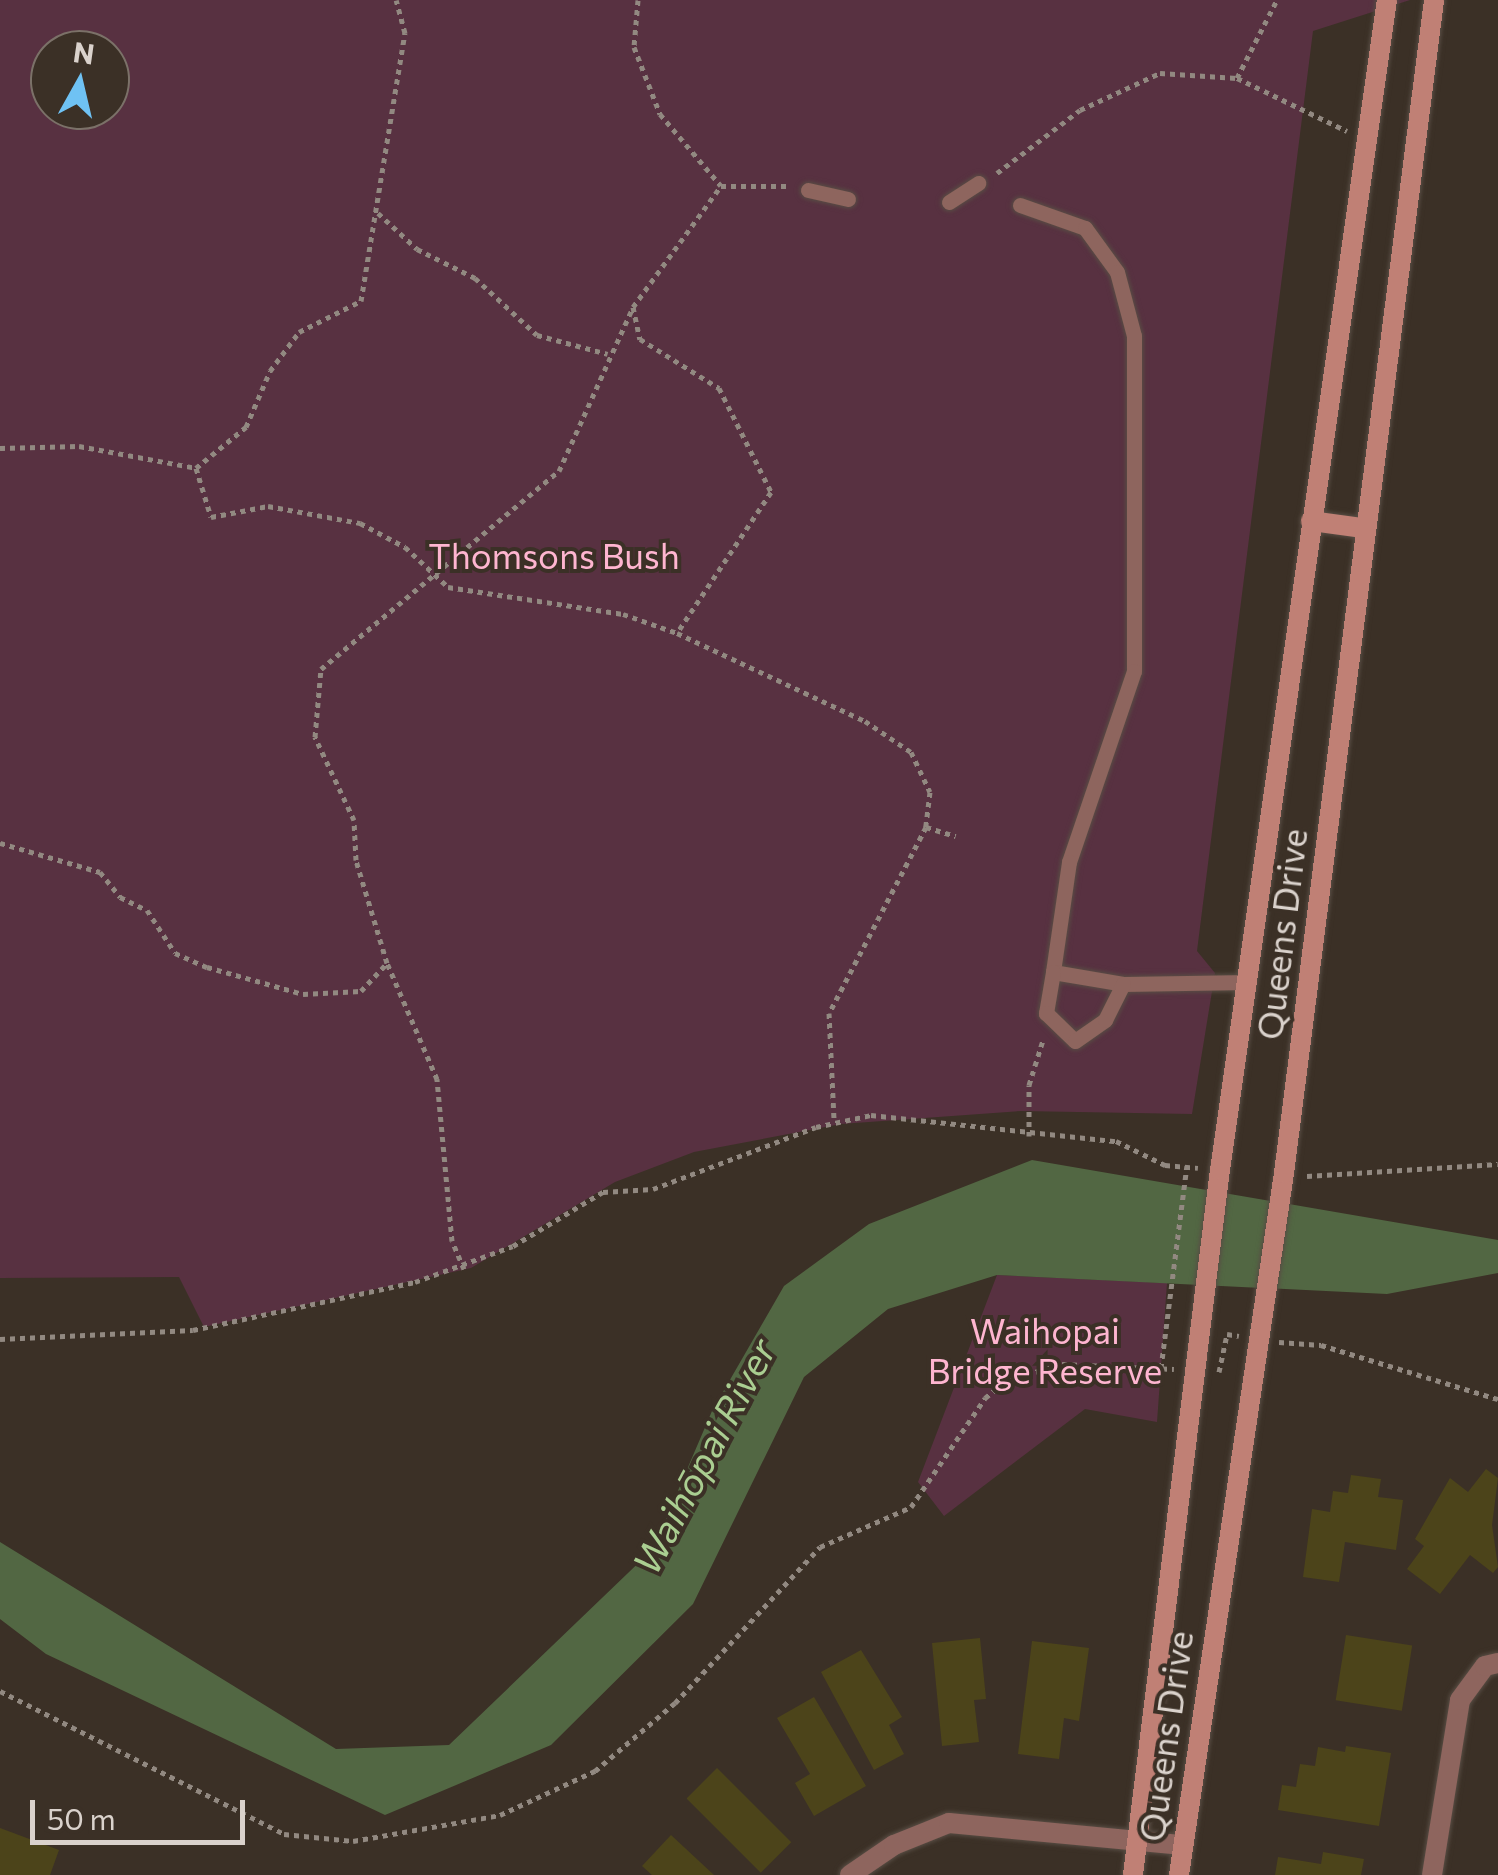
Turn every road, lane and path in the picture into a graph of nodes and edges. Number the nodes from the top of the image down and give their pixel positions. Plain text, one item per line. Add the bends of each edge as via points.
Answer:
1 (396, 0) edge
2 (638, 0) edge
3 (1277, 0) edge
4 (1387, 0) edge
5 (1434, 0) edge
6 (1237, 78) junction
7 (1367, 140) junction
8 (978, 183) joint
9 (722, 186) junction
10 (808, 190) joint
11 (848, 199) dead end
12 (949, 202) dead end
13 (1020, 205) dead end
14 (378, 212) junction
15 (634, 307) junction
16 (608, 354) junction
17 (0, 448) edge
18 (196, 468) junction
19 (1311, 521) junction
20 (1363, 528) junction
21 (436, 577) junction
22 (677, 633) junction
23 (926, 827) junction
24 (956, 836) dead end
25 (0, 844) edge
26 (387, 963) junction
27 (1053, 972) junction
28 (1249, 982) junction
29 (1123, 984) junction
30 (1046, 1012) junction
31 (834, 1122) junction
32 (1029, 1136) junction
33 (1498, 1164) edge
34 (1307, 1176) dead end
35 (464, 1269) junction
36 (1241, 1337) dead end
37 (0, 1339) edge
38 (1284, 1343) dead end
39 (1211, 1372) dead end
40 (1498, 1399) edge
41 (1498, 1662) edge
42 (0, 1691) edge
43 (1138, 1840) junction
44 (1183, 1845) junction
45 (850, 1875) edge
46 (1133, 1875) edge
47 (1179, 1875) edge
48 (1432, 1875) edge

1 - 14 path via 405,33
2 - 9 path via 634,47 660,114
3 - 6 path
4 - 7 main road, Queens Drive
5 - 20 main road, Queens Drive
6 - 7 path
6 - 8 path via 1160,73 1080,110 1021,160
7 - 19 main road, Queens Drive
8 - 12 lane
9 - 10 path via 762,181
9 - 15 path
10 - 11 lane
13 - 27 lane via 1085,228 1117,272 1134,336 1134,671 1070,862
14 - 16 path via 417,249 475,278 537,335
14 - 18 path via 361,301 299,332 270,371 246,427
15 - 16 path
15 - 22 path via 640,338 719,388 771,492
16 - 21 path via 598,400 548,483
17 - 18 path via 78,446
18 - 21 path via 211,517 308,508 405,547
19 - 20 main road
19 - 28 main road, Queens Drive
20 - 44 main road, Queens Drive via 1284,1173
21 - 22 path via 448,586 623,614
21 - 26 path via 322,670 315,738 354,820 356,860
22 - 23 path via 865,721 911,752 930,792
23 - 24 path
23 - 31 path via 829,1013
25 - 26 path via 100,872 120,897 147,910 175,953 206,967 303,994 361,992
26 - 35 path via 436,1079 452,1241
27 - 29 lane
27 - 30 lane
28 - 29 lane
28 - 43 main road, Queens Drive
29 - 30 lane via 1104,1020 1075,1041
30 - 32 path via 1029,1085
31 - 32 path via 893,1116
31 - 35 path via 654,1188 585,1198
32 - 42 path via 1116,1142 1188,1166 1168,1284 1163,1368 1062,1364 1007,1380 985,1398 911,1508 799,1564 675,1703 595,1771 500,1816 353,1841 284,1834
33 - 34 path
35 - 37 path via 193,1330
36 - 39 path via 1228,1334 1223,1372
38 - 40 path via 1365,1357
41 - 48 street via 1486,1666 1460,1700
43 - 44 street
43 - 45 street via 949,1823 894,1845
43 - 46 main road, Queens Drive
44 - 47 main road, Queens Drive

